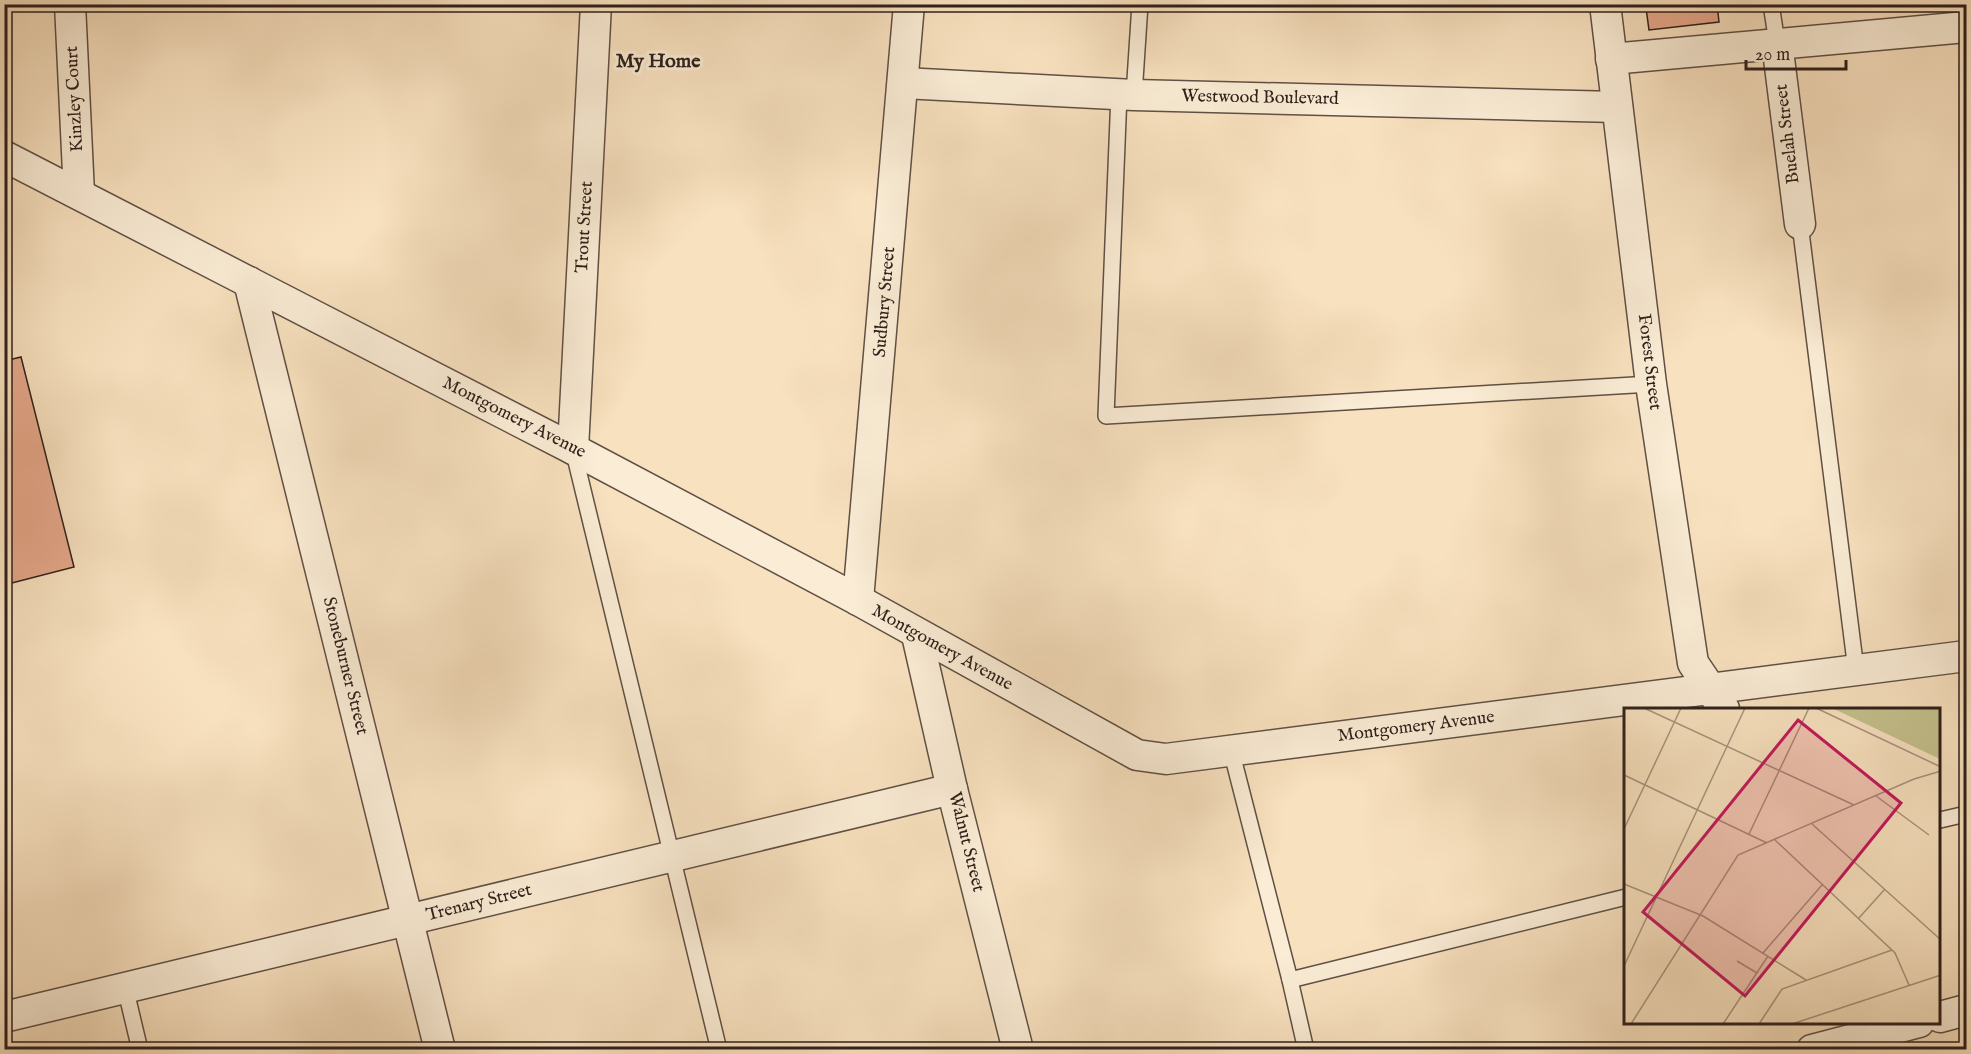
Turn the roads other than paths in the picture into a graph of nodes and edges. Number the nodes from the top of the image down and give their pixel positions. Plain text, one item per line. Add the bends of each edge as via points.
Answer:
1 (70, 4) edge
2 (596, 4) edge
3 (909, 4) edge
4 (1140, 4) edge
5 (1605, 4) edge
6 (1772, 4) edge
7 (1966, 27) edge
8 (1777, 43) junction
9 (1611, 59) junction
10 (903, 83) junction
11 (1126, 95) junction
12 (1617, 107) junction
13 (4, 156) edge
14 (79, 194) junction
15 (1800, 224) joint
16 (249, 282) junction
17 (1651, 384) junction
18 (573, 449) junction
19 (858, 600) junction
20 (917, 634) junction
21 (1966, 656) edge
22 (1856, 670) junction
23 (1717, 699) edge
24 (1631, 708) edge
25 (1624, 709) edge
26 (1231, 750) junction
27 (952, 789) junction
28 (1966, 813) edge
29 (1941, 820) edge
30 (673, 856) junction
31 (1624, 897) edge
32 (406, 921) junction
33 (1290, 980) junction
34 (125, 987) junction
35 (1966, 1010) edge
36 (4, 1017) edge
37 (1941, 1017) edge
38 (1914, 1024) edge
39 (1813, 1043) edge
40 (140, 1050) edge
41 (440, 1050) edge
42 (719, 1050) edge
43 (1018, 1050) edge
44 (1306, 1050) edge

1 - 14 street, Kinzley Court
2 - 18 street, Trout Street
3 - 10 street, Sudbury Street
4 - 11 lane
5 - 9 street, Forest Street
6 - 8 lane
7 - 8 street
8 - 9 street
8 - 15 street, Buelah Street
9 - 12 street, Forest Street
10 - 11 street, Westwood Boulevard
10 - 19 street, Sudbury Street
11 - 12 street, Westwood Boulevard
11 - 17 lane via 1106,416
12 - 17 street, Forest Street
13 - 14 street, Montgomery Avenue
14 - 16 street, Montgomery Avenue
15 - 22 lane
16 - 18 street, Montgomery Avenue
16 - 32 street, Stoneburner Street
17 - 23 street, Forest Street via 1693,663
18 - 19 street, Montgomery Avenue
18 - 30 lane
19 - 20 street, Montgomery Avenue
20 - 26 street, Montgomery Avenue via 1137,755 1166,759
20 - 27 street, Walnut Street
21 - 22 street, Montgomery Avenue
22 - 23 street, Montgomery Avenue
23 - 24 street, Montgomery Avenue
25 - 26 street, Montgomery Avenue
26 - 33 lane
27 - 30 street, Trenary Street
27 - 43 street, Walnut Street
28 - 29 lane
30 - 32 street, Trenary Street
30 - 42 lane
31 - 33 lane
32 - 34 street, Trenary Street
32 - 41 street, Stoneburner Street
33 - 44 lane
34 - 36 street, Trenary Street
34 - 40 lane
35 - 37 street
38 - 39 street

